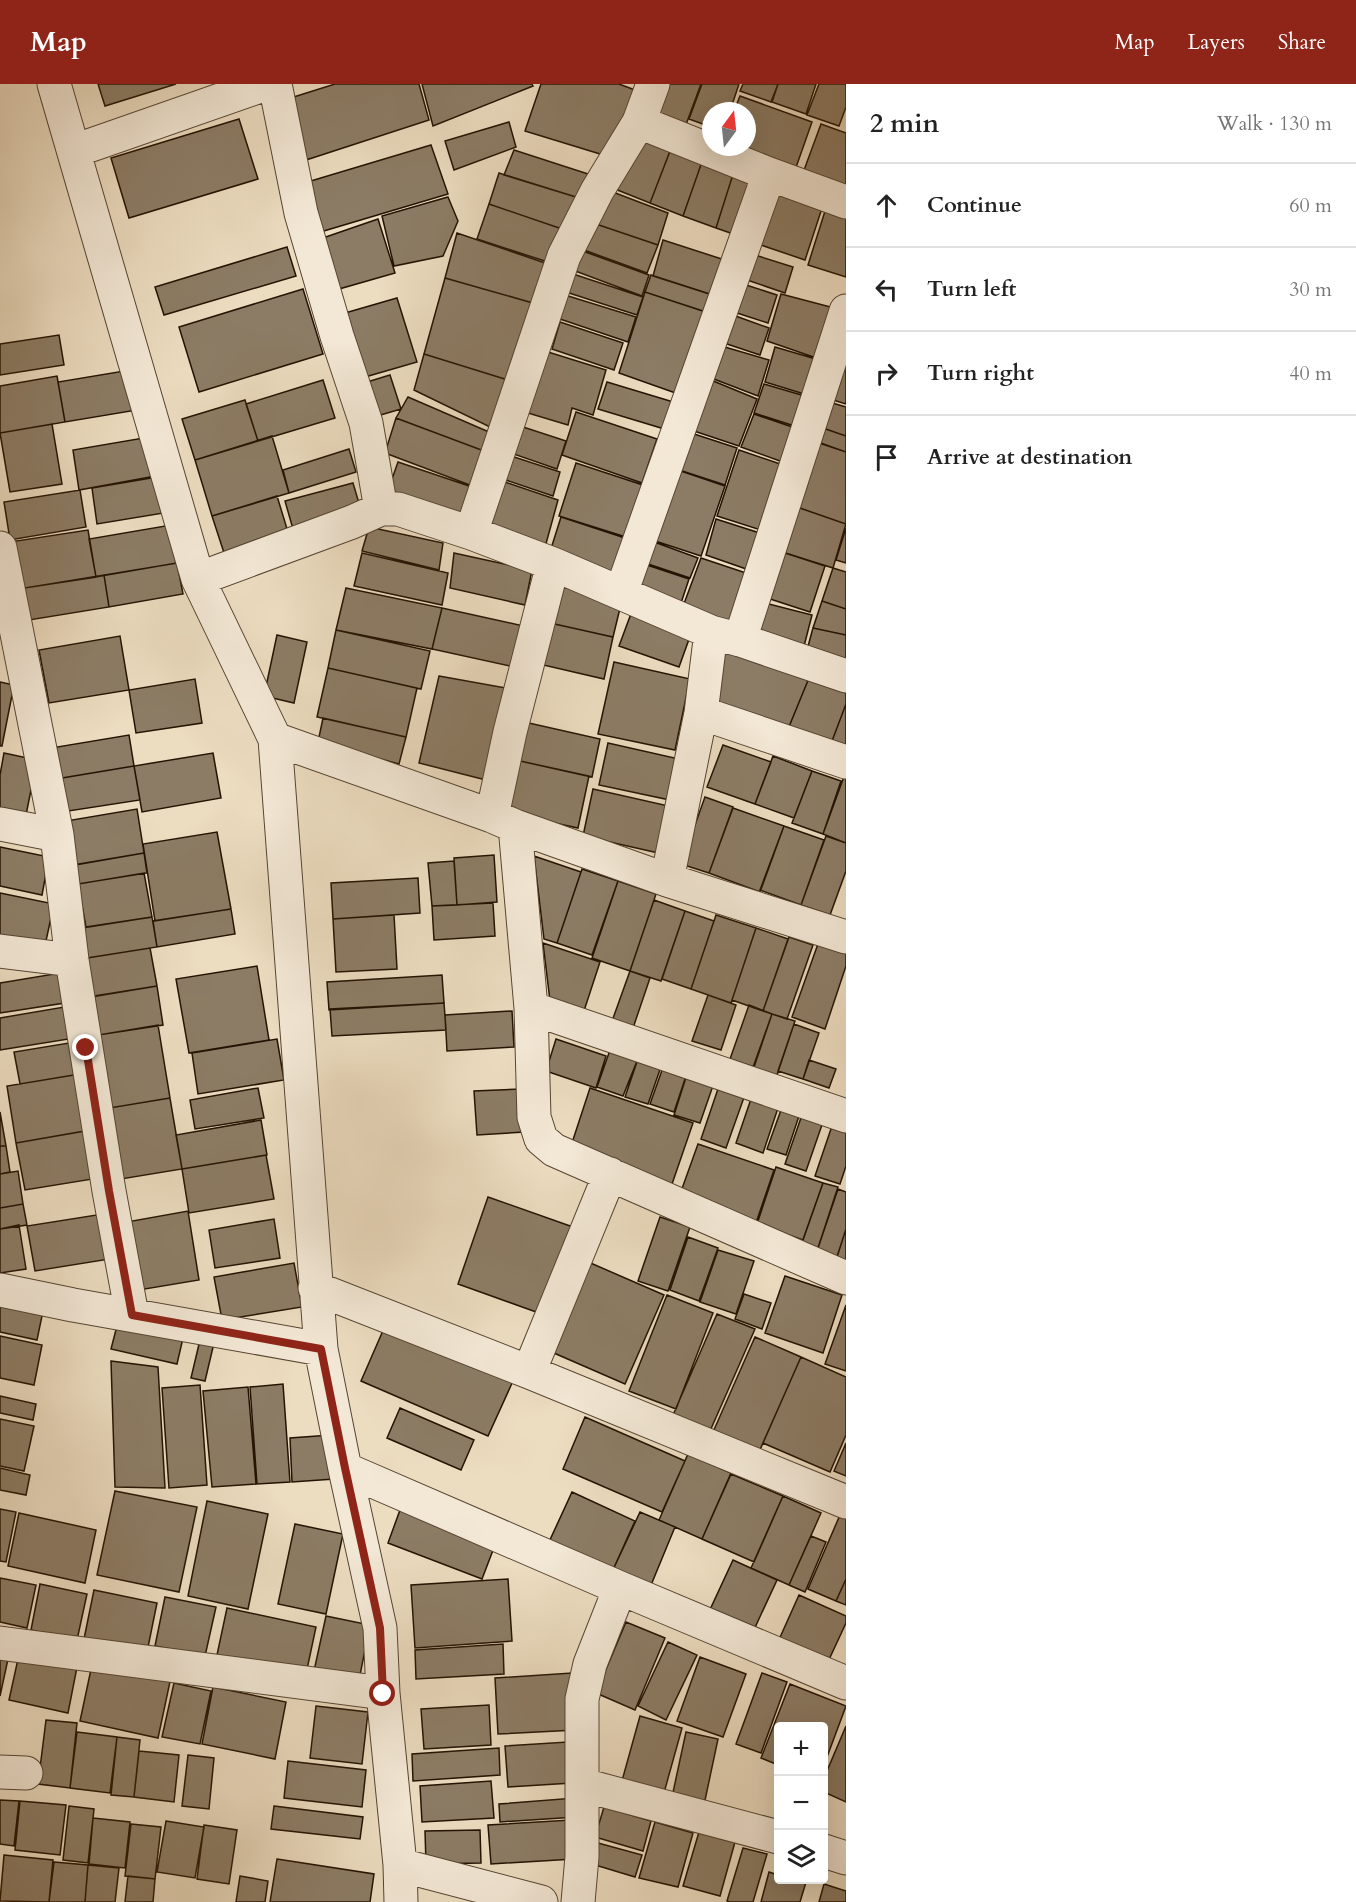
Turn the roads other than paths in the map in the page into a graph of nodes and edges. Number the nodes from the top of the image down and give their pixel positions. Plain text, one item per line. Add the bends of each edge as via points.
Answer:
1 (54, 84) edge
2 (653, 84) edge
3 (262, 85) edge
4 (639, 122) junction
5 (74, 151) junction
6 (769, 174) junction
7 (846, 202) edge
8 (846, 311) edge
9 (381, 509) junction
10 (471, 533) junction
11 (0, 548) edge
12 (552, 564) junction
13 (198, 579) junction
14 (621, 593) junction
15 (726, 636) junction
16 (13, 674) edge
17 (846, 676) edge
18 (701, 713) junction
19 (275, 739) junction
20 (846, 762) edge
21 (503, 821) junction
22 (0, 824) edge
23 (57, 835) junction
24 (667, 880) junction
25 (846, 937) edge
26 (0, 951) edge
27 (72, 960) junction
28 (531, 1008) junction
29 (846, 1116) edge
30 (610, 1174) junction
31 (846, 1278) edge
32 (315, 1288) junction
33 (0, 1290) edge
34 (132, 1315) junction
35 (321, 1349) junction
36 (529, 1372) junction
37 (345, 1468) junction
38 (846, 1502) edge
39 (620, 1588) junction
40 (0, 1643) edge
41 (846, 1683) edge
42 (383, 1694) junction
43 (583, 1785) junction
44 (774, 1836) edge
45 (828, 1852) edge
46 (846, 1858) edge
47 (400, 1865) junction
48 (401, 1902) edge
49 (541, 1902) edge
50 (578, 1902) edge

1 - 5 street
2 - 4 street
3 - 5 street
3 - 9 street via 366,423
4 - 6 street
4 - 10 street via 597,190 564,256
5 - 13 street
6 - 7 street
6 - 14 street
8 - 15 street
9 - 10 street via 398,509
9 - 13 street
10 - 12 street
11 - 16 street
12 - 14 street
12 - 21 street via 510,732
13 - 19 street
14 - 15 street
15 - 17 street
15 - 18 street
16 - 23 street
18 - 20 street
18 - 24 street
19 - 21 street
19 - 32 street
21 - 24 street
21 - 28 street
22 - 23 street
23 - 27 street
24 - 25 street
26 - 27 street
27 - 34 street
28 - 29 street
28 - 30 street via 534,1117 541,1138 554,1150
30 - 31 street
30 - 36 street
32 - 35 street
32 - 36 street
33 - 34 street
34 - 35 street
35 - 37 street
36 - 38 street
37 - 39 street
37 - 42 street via 380,1628
39 - 41 street
39 - 43 street via 590,1665 582,1699
40 - 42 street
42 - 47 street
43 - 44 street
43 - 50 street
45 - 46 street
47 - 48 street
47 - 49 street

